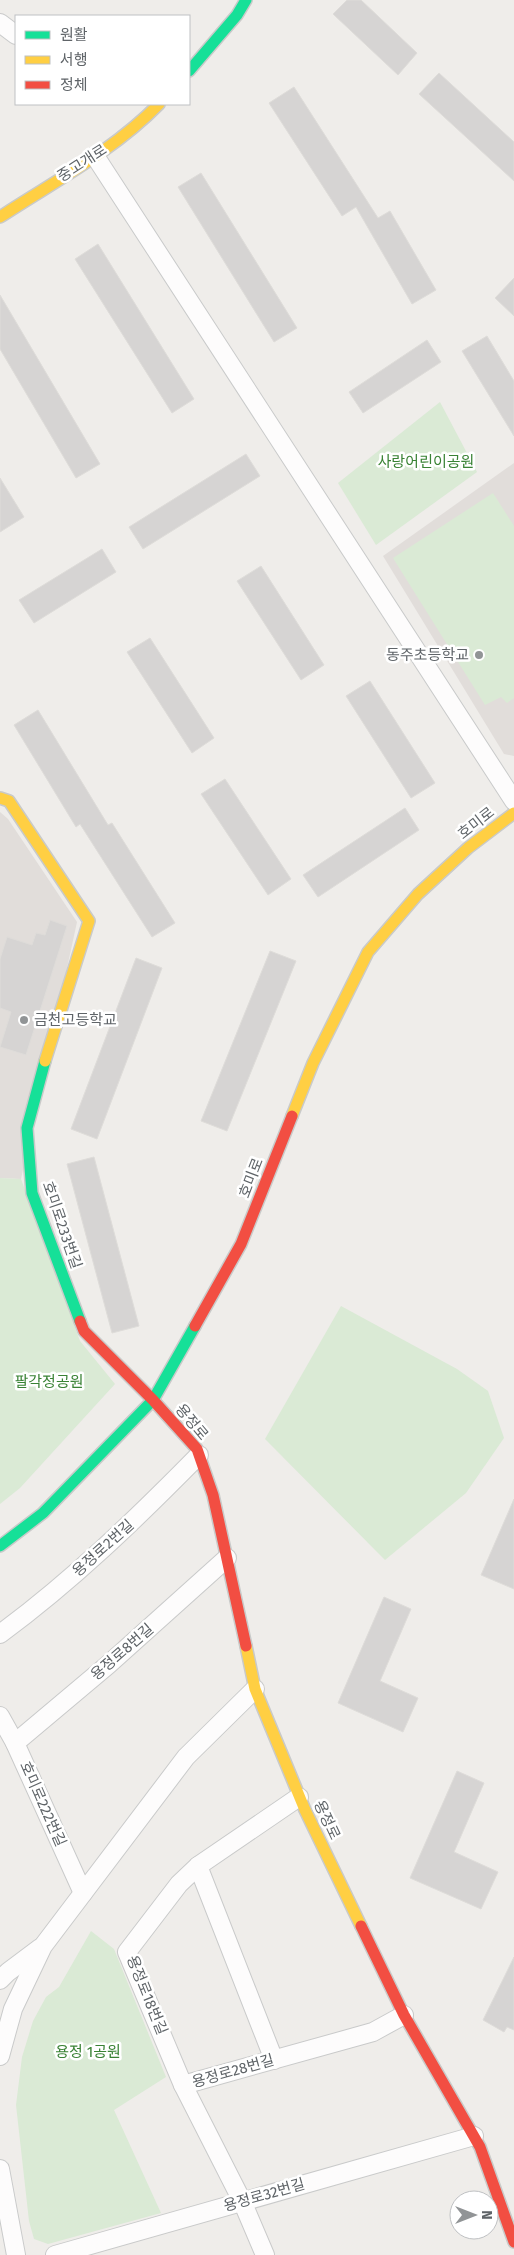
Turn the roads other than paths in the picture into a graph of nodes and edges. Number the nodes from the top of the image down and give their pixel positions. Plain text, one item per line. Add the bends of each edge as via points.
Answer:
1 (246, 0) edge
2 (0, 23) edge
3 (15, 33) edge
4 (190, 70) edge
5 (158, 105) edge
6 (95, 156) junction
7 (0, 217) edge
8 (0, 798) edge
9 (514, 801) edge
10 (514, 813) edge
11 (153, 1400) junction
12 (199, 1455) junction
13 (0, 1546) edge
14 (227, 1558) junction
15 (0, 1634) edge
16 (255, 1689) junction
17 (0, 1716) edge
18 (15, 1743) junction
19 (299, 1796) junction
20 (198, 1866) junction
21 (83, 1893) junction
22 (43, 1946) junction
23 (0, 1980) edge
24 (404, 2015) junction
25 (0, 2056) edge
26 (274, 2060) junction
27 (184, 2085) junction
28 (474, 2136) junction
29 (0, 2169) edge
30 (242, 2201) junction
31 (514, 2242) edge
32 (16, 2255) edge
33 (55, 2255) edge
34 (265, 2255) edge

1 - 4 street via 238,16
2 - 3 street
5 - 6 street, 중고개로 via 148,117
6 - 7 street, 중고개로
6 - 9 street
8 - 11 street, 호미로233번길 via 9,801 89,921 27,1128 32,1193 84,1331
10 - 11 street, 호미로 via 468,848 418,894 368,952 312,1063 241,1244
11 - 12 street, 용정로
11 - 13 street, 호미로 via 43,1513
12 - 14 street, 용정로 via 213,1495
12 - 15 street, 용정로2번길 via 134,1521
14 - 16 street, 용정로
14 - 18 street, 용정로8번길
16 - 19 street, 용정로
16 - 21 street via 186,1758
17 - 18 street, 호미로222번길
18 - 21 street, 호미로222번길
19 - 20 street, 용정로18번길
19 - 24 street, 용정로
20 - 26 street
20 - 27 street, 용정로18번길 via 179,1884 127,1952
21 - 22 street
22 - 23 street
22 - 25 street via 13,2009
24 - 26 street, 용정로28번길 via 373,2032
24 - 28 street, 용정로
26 - 27 street, 용정로28번길
27 - 30 street, 용정로28번길
28 - 30 street, 용정로32번길
28 - 31 street, 용정로
29 - 32 street
30 - 33 street, 용정로32번길
30 - 34 street, 용정로28번길

